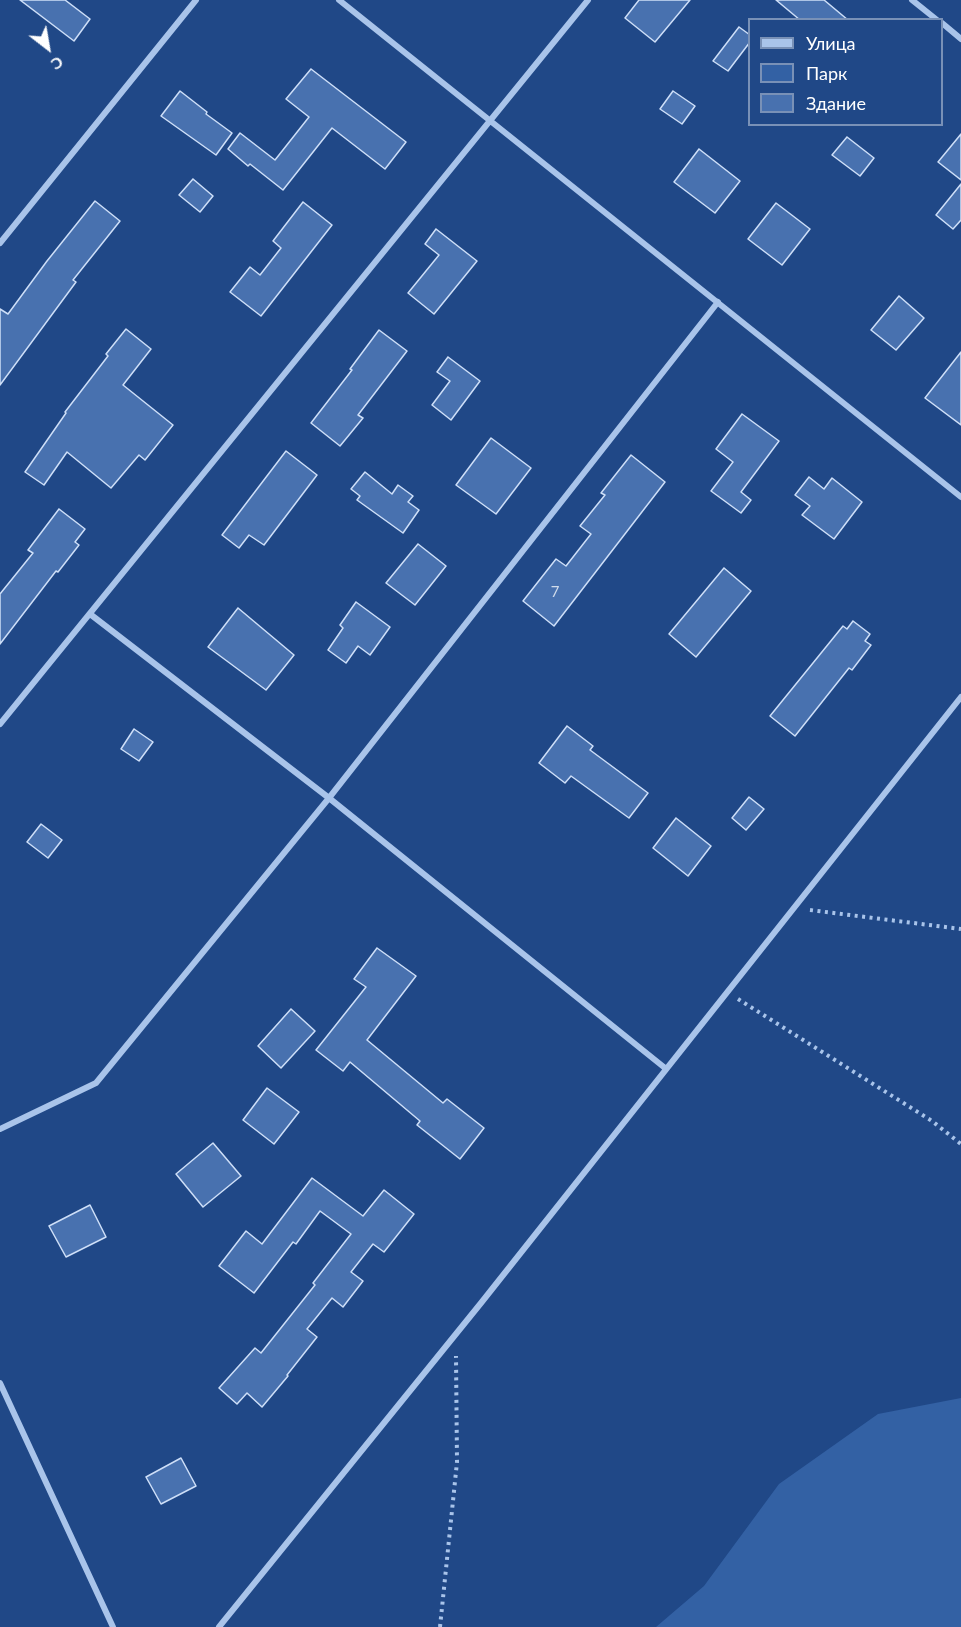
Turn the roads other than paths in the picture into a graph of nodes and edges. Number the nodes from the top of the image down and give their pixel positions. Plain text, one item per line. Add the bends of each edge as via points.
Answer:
1 (196, 0) edge
2 (339, 0) edge
3 (588, 0) edge
4 (912, 0) edge
5 (934, 18) edge
6 (943, 24) edge
7 (961, 39) edge
8 (489, 121) junction
9 (0, 243) edge
10 (718, 302) junction
11 (961, 497) edge
12 (90, 614) junction
13 (961, 696) edge
14 (0, 724) edge
15 (329, 798) junction
16 (665, 1068) junction
17 (0, 1129) edge
18 (0, 1383) edge
19 (113, 1627) edge
20 (219, 1627) edge

1 - 9 street
2 - 8 street
3 - 8 street
4 - 5 street
6 - 7 street
8 - 10 street
8 - 12 street
10 - 11 street
10 - 15 street
12 - 14 street
12 - 15 street
13 - 16 street
15 - 16 street
15 - 17 street via 96,1083
16 - 20 street
18 - 19 street

